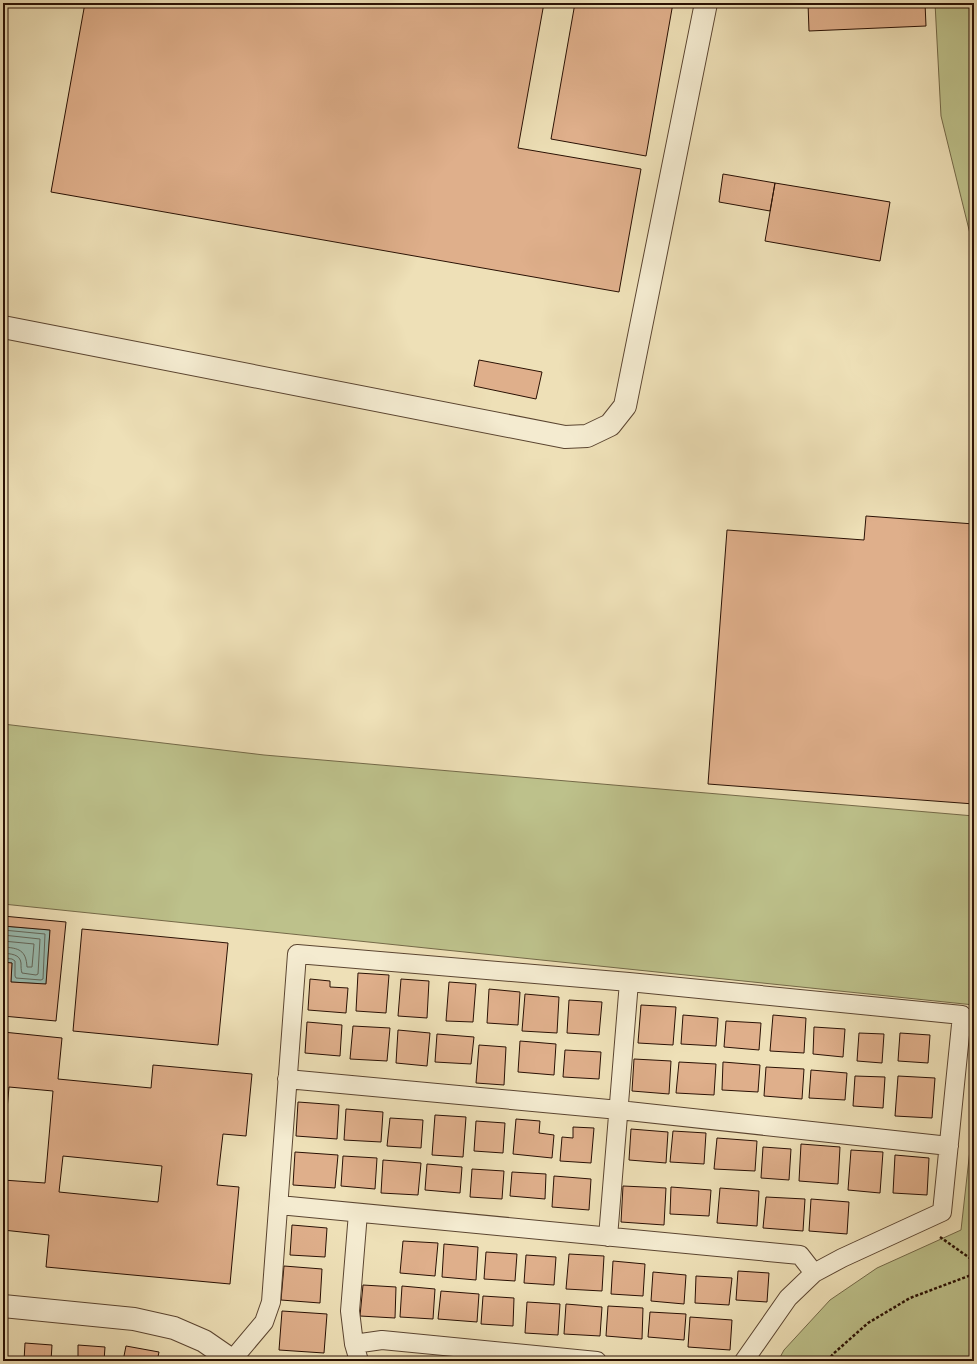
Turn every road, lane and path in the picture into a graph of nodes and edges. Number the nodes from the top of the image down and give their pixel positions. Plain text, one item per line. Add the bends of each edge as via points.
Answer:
1 (706, 3) edge
2 (3, 327) edge
3 (629, 982) junction
4 (287, 1079) junction
5 (619, 1110) junction
6 (949, 1146) junction
7 (279, 1205) junction
8 (358, 1213) junction
9 (938, 1235) dead end
10 (608, 1237) junction
11 (974, 1261) edge
12 (814, 1273) junction
13 (974, 1274) edge
14 (3, 1306) edge
15 (354, 1344) junction
16 (232, 1360) edge
17 (359, 1361) edge
18 (597, 1361) edge
19 (744, 1361) edge
20 (828, 1361) edge

1 - 2 street via 625,406 610,426 587,436 565,437
3 - 4 street via 297,954
3 - 5 street
3 - 6 street via 962,1015
4 - 5 street
4 - 7 street
5 - 6 street
5 - 10 street
6 - 12 street via 942,1212
7 - 8 street
7 - 16 street via 271,1302 264,1322
8 - 10 street
8 - 15 street via 350,1311
9 - 11 path
10 - 12 street via 800,1255
12 - 19 street via 788,1298
13 - 20 path via 910,1298 868,1323
14 - 16 street via 134,1319 174,1328 204,1341
15 - 17 street
15 - 18 street via 382,1340

